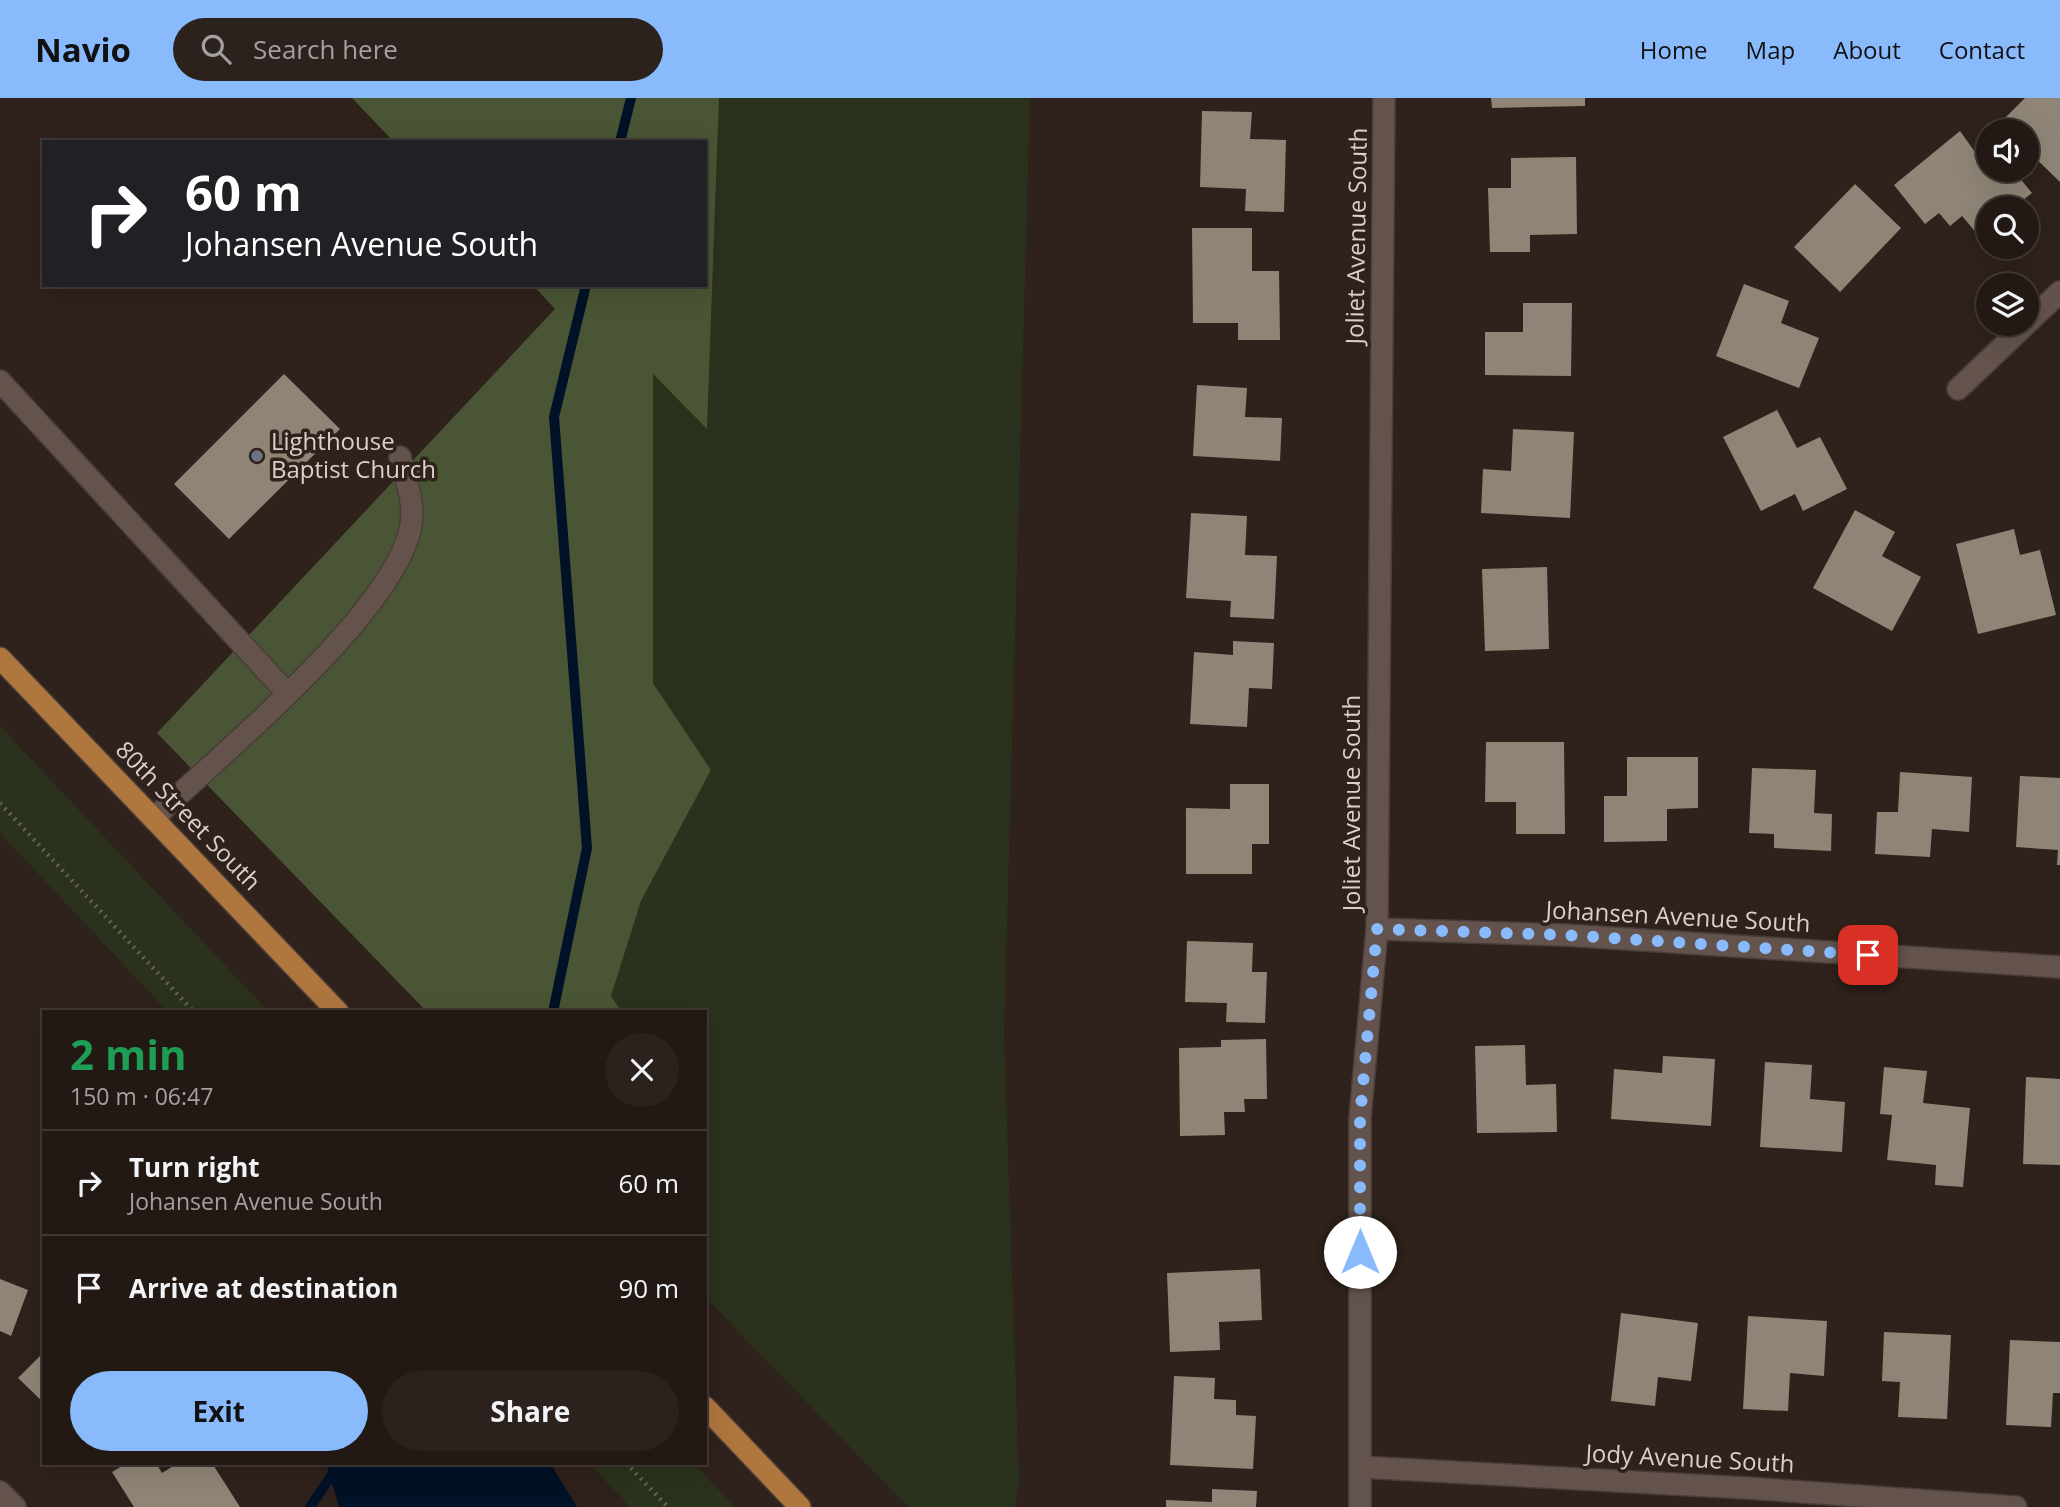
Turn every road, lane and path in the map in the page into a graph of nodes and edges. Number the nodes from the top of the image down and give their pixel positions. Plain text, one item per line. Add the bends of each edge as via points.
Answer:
1 (1384, 98) edge
2 (2060, 292) edge
3 (0, 381) edge
4 (1958, 389) dead end
5 (400, 457) dead end
6 (0, 658) edge
7 (287, 693) junction
8 (0, 803) edge
9 (154, 818) junction
10 (1377, 929) junction
11 (2060, 967) edge
12 (192, 1010) edge
13 (336, 1010) edge
14 (707, 1409) edge
15 (628, 1465) edge
16 (1360, 1467) junction
17 (0, 1492) edge
18 (15, 1507) edge
19 (668, 1507) edge
20 (800, 1507) edge
21 (1360, 1507) edge
22 (2016, 1507) edge

1 - 10 street, Joliet Avenue South
2 - 4 street
3 - 7 street
5 - 7 street via 411,501 411,528 399,563 366,610
6 - 9 main road, 80th Street South
7 - 9 street
8 - 12 path
9 - 13 main road, 80th Street South
10 - 11 street, Johansen Avenue South via 1565,935
10 - 16 street, Joliet Avenue South via 1360,1118
14 - 20 main road
15 - 19 path
16 - 21 street, Joliet Avenue South
16 - 22 street, Jody Avenue South
17 - 18 street

